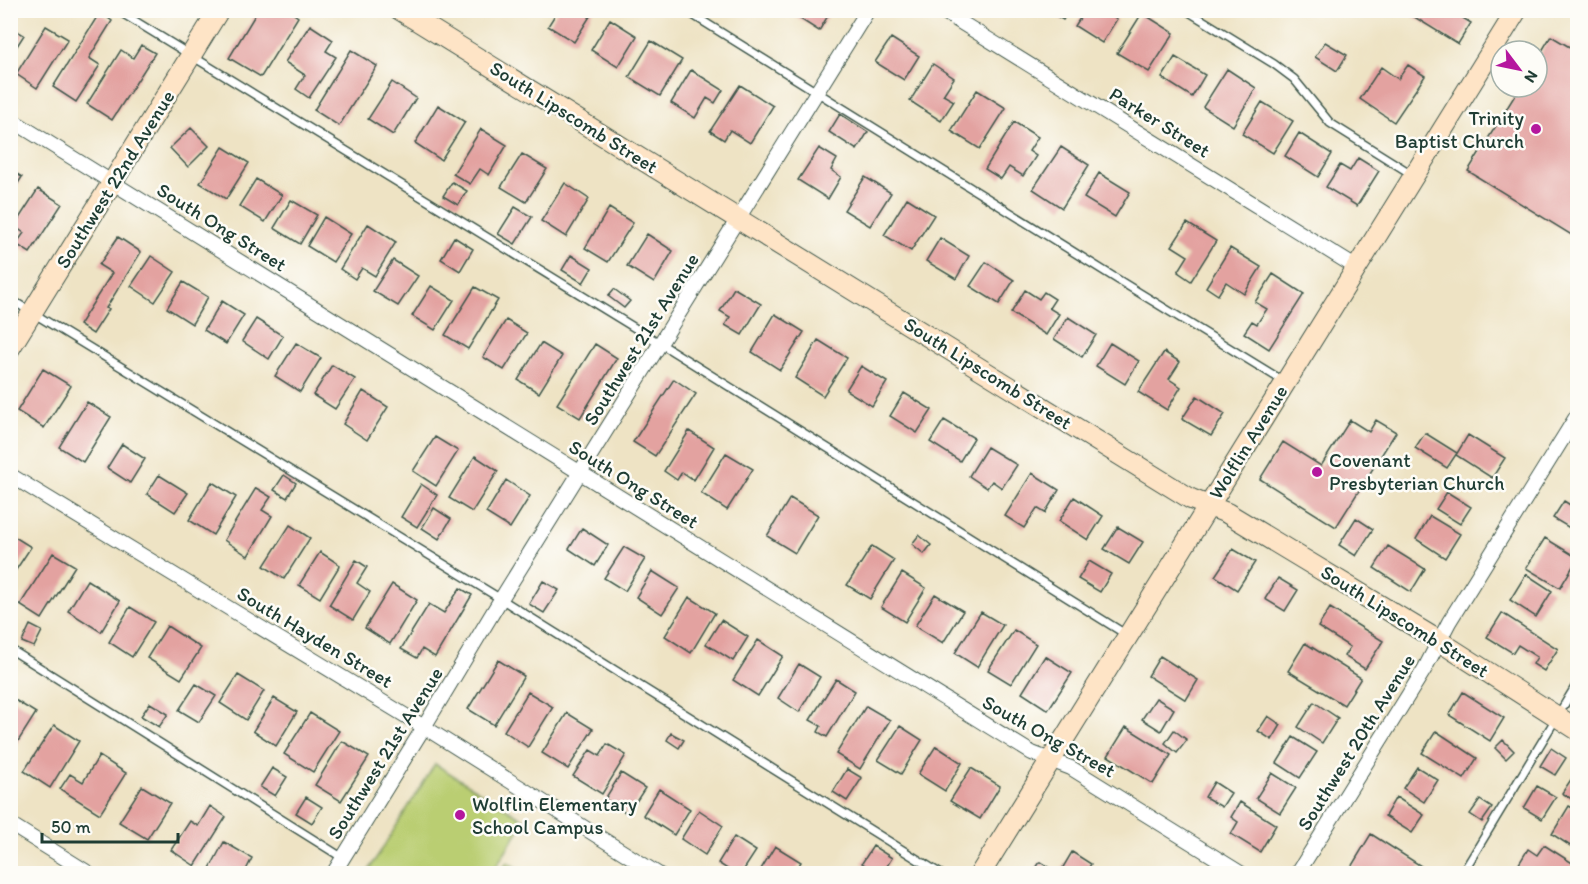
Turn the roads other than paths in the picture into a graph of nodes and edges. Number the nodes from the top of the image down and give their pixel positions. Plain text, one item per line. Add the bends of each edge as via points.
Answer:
1 (117, 10) edge
2 (219, 10) edge
3 (400, 10) edge
4 (685, 10) edge
5 (868, 10) edge
6 (941, 10) edge
7 (1186, 10) edge
8 (1517, 10) edge
9 (191, 57) junction
10 (817, 93) junction
11 (10, 119) edge
12 (1415, 176) junction
13 (114, 183) junction
14 (740, 219) junction
15 (1358, 268) junction
16 (10, 299) edge
17 (32, 313) junction
18 (661, 344) junction
19 (10, 348) edge
20 (1286, 382) junction
21 (1578, 414) edge
22 (580, 473) junction
23 (10, 475) edge
24 (1209, 505) junction
25 (501, 599) junction
26 (1127, 635) junction
27 (1438, 641) junction
28 (10, 649) edge
29 (1578, 682) edge
30 (1556, 716) junction
31 (424, 727) junction
32 (1578, 730) edge
33 (1051, 760) junction
34 (10, 824) edge
35 (343, 858) junction
36 (90, 873) edge
37 (333, 873) edge
38 (658, 873) edge
39 (941, 873) edge
40 (980, 873) edge
41 (1242, 873) edge
42 (1297, 873) edge
43 (1462, 873) edge

1 - 9 lane
2 - 9 street, Southwest 22nd Avenue
3 - 14 street, South Lipscomb Street
4 - 10 lane
5 - 10 street, Southwest 21st Avenue
6 - 15 street, Parker Street
7 - 12 lane via 1274,64 1294,79 1330,123
8 - 12 street, Wolflin Avenue
9 - 13 street, Southwest 22nd Avenue
9 - 18 lane
10 - 14 street, Southwest 21st Avenue
10 - 20 lane
11 - 13 street, South Ong Street
12 - 15 street, Wolflin Avenue
13 - 17 street, Southwest 22nd Avenue
13 - 22 street, South Ong Street
14 - 18 street, Southwest 21st Avenue
14 - 24 street, South Lipscomb Street via 1191,499
15 - 20 street, Wolflin Avenue
16 - 17 lane
17 - 19 street, Southwest 22nd Avenue
17 - 25 lane
18 - 22 street, Southwest 21st Avenue
18 - 26 lane
20 - 24 street, Wolflin Avenue
21 - 27 street, Southwest 20th Avenue
22 - 25 street, Southwest 21st Avenue
22 - 33 street, South Ong Street via 1032,753
23 - 31 street, South Hayden Street
24 - 26 street, Wolflin Avenue
24 - 27 street, South Lipscomb Street
25 - 31 street, Southwest 21st Avenue
25 - 39 lane
26 - 33 street, Wolflin Avenue
27 - 30 street, South Lipscomb Street
27 - 42 street, Southwest 20th Avenue via 1424,670
28 - 35 lane
29 - 30 lane
30 - 32 street, South Lipscomb Street
30 - 43 lane
31 - 35 street, Southwest 21st Avenue
31 - 38 street, South Hayden Street
33 - 40 street, Wolflin Avenue
33 - 41 street, South Ong Street via 1071,768
34 - 36 street
35 - 37 street, Southwest 21st Avenue

